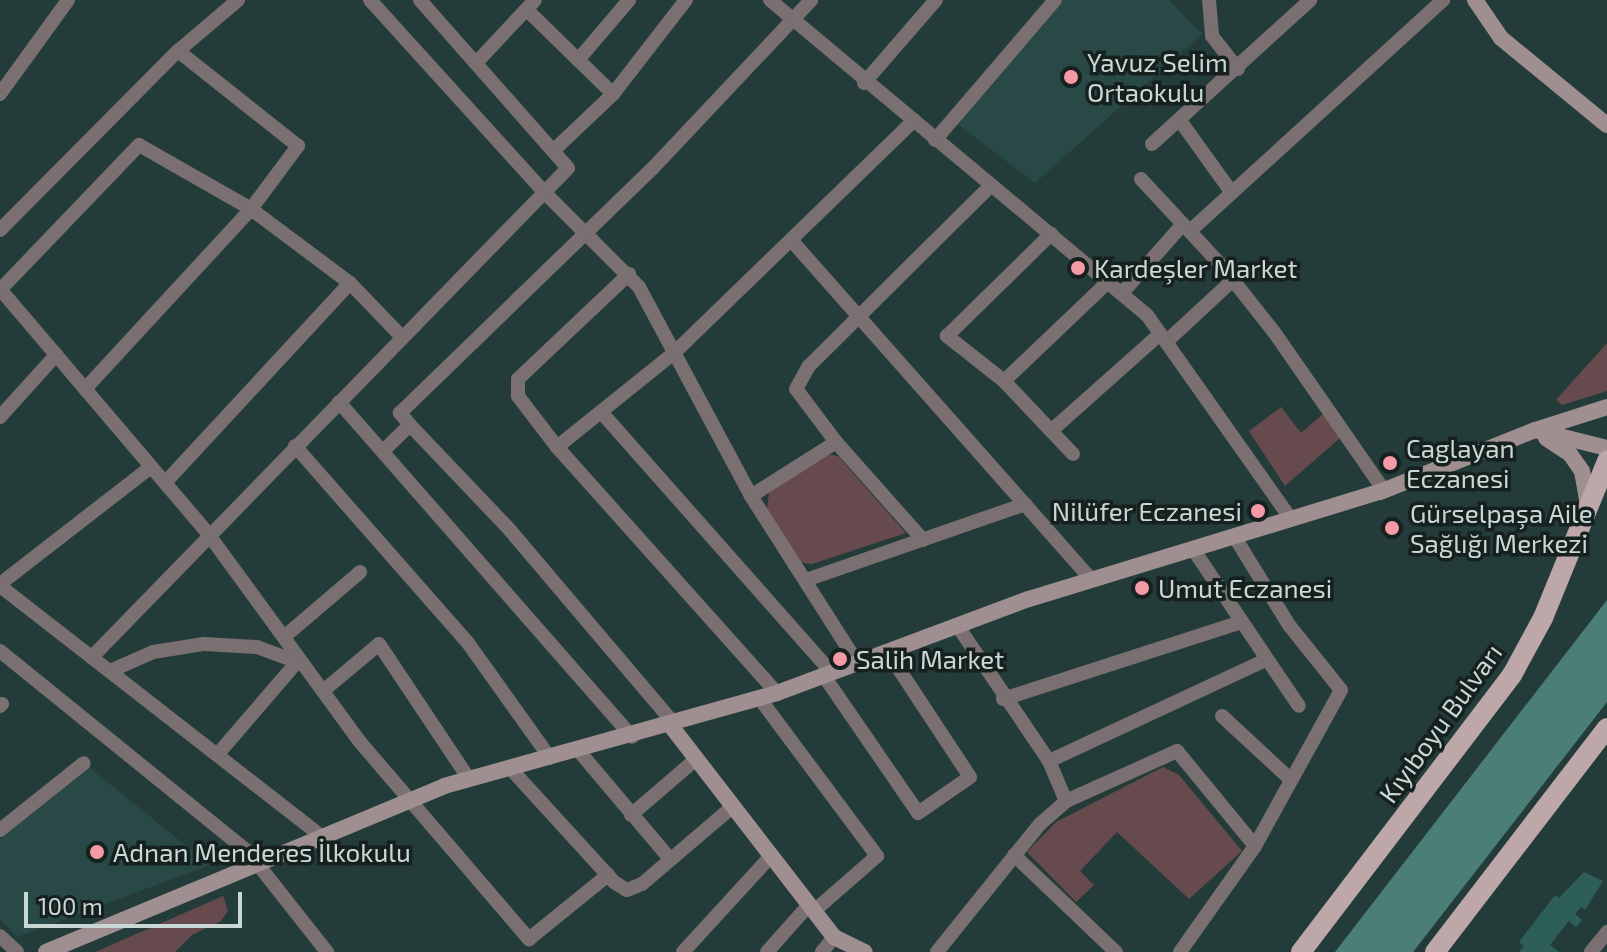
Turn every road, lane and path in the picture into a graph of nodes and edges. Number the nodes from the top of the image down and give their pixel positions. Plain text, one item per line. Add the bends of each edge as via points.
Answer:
1 (68, 0) edge
2 (238, 0) edge
3 (370, 0) edge
4 (420, 0) edge
5 (629, 0) edge
6 (686, 0) edge
7 (770, 0) edge
8 (811, 0) edge
9 (936, 0) edge
10 (1055, 0) edge
11 (1209, 0) edge
12 (1310, 0) edge
13 (1442, 0) edge
14 (1475, 0) edge
15 (531, 5) edge
16 (792, 20) junction
17 (178, 51) junction
18 (578, 60) junction
19 (476, 63) junction
20 (1238, 69) junction
21 (864, 83) junction
22 (0, 94) edge
23 (613, 94) junction
24 (914, 120) junction
25 (1181, 122) junction
26 (1607, 125) edge
27 (935, 140) junction
28 (1152, 144) dead end
29 (553, 151) junction
30 (1141, 179) dead end
31 (991, 185) junction
32 (544, 192) junction
33 (1232, 193) junction
34 (251, 209) junction
35 (1186, 227) junction
36 (0, 230) edge
37 (588, 232) junction
38 (1051, 234) junction
39 (791, 240) junction
40 (629, 274) junction
41 (1233, 280) junction
42 (1109, 281) junction
43 (350, 283) junction
44 (1122, 293) junction
45 (2, 295) edge
46 (858, 316) junction
47 (402, 337) junction
48 (1163, 338) junction
49 (675, 352) junction
50 (56, 355) junction
51 (1004, 381) junction
52 (85, 389) junction
53 (339, 402) junction
54 (1607, 407) edge
55 (602, 413) junction
56 (0, 417) edge
57 (410, 425) junction
58 (1535, 430) junction
59 (1051, 431) junction
60 (836, 442) junction
61 (295, 446) junction
62 (557, 447) junction
63 (1607, 448) edge
64 (383, 451) junction
65 (1073, 454) dead end
66 (1607, 461) edge
67 (151, 467) junction
68 (165, 483) junction
69 (1384, 490) junction
70 (751, 496) junction
71 (1587, 500) junction
72 (1025, 504) junction
73 (1291, 519) junction
74 (209, 535) junction
75 (1234, 536) junction
76 (923, 540) junction
77 (1193, 549) junction
78 (360, 572) dead end
79 (806, 580) junction
80 (1092, 580) junction
81 (0, 585) edge
82 (1239, 623) junction
83 (957, 625) junction
84 (284, 637) junction
85 (0, 651) edge
86 (887, 651) junction
87 (92, 657) junction
88 (1266, 660) junction
89 (300, 663) junction
90 (858, 664) junction
91 (110, 671) junction
92 (828, 674) junction
93 (323, 691) junction
94 (777, 693) junction
95 (760, 699) junction
96 (1003, 699) junction
97 (1299, 706) dead end
98 (1222, 716) dead end
99 (673, 726) junction
100 (1607, 728) edge
101 (632, 737) junction
102 (578, 750) junction
103 (217, 755) junction
104 (550, 758) junction
105 (696, 759) junction
106 (1049, 761) junction
107 (84, 763) dead end
108 (510, 768) junction
109 (469, 779) junction
110 (1291, 780) junction
111 (407, 801) junction
112 (1066, 801) junction
113 (732, 807) junction
114 (631, 815) junction
115 (0, 830) edge
116 (321, 836) junction
117 (1255, 846) junction
118 (1014, 855) junction
119 (770, 857) junction
120 (670, 859) junction
121 (257, 862) junction
122 (608, 875) junction
123 (811, 909) junction
124 (1607, 932) edge
125 (0, 936) edge
126 (834, 937) junction
127 (17, 952) edge
128 (46, 952) edge
129 (327, 952) edge
130 (683, 952) edge
131 (767, 952) edge
132 (822, 952) edge
133 (865, 952) edge
134 (937, 952) edge
135 (1116, 952) edge
136 (1180, 952) edge
137 (1301, 952) edge
138 (1435, 952) edge
139 (1591, 952) edge

1 - 22 street
2 - 17 street
3 - 32 street
4 - 19 street
5 - 18 street
6 - 23 street
7 - 16 street
8 - 16 street
9 - 21 street
10 - 27 street
11 - 20 street via 1212,36
12 - 20 street
13 - 33 street
14 - 26 main road via 1501,38
15 - 18 street
15 - 19 street
16 - 21 street
16 - 37 street
17 - 34 street via 298,146
17 - 36 street
18 - 23 street
19 - 29 street
20 - 25 street
21 - 24 street
23 - 29 street
24 - 27 street
24 - 39 street
25 - 28 street
25 - 33 street
27 - 31 street
29 - 32 street via 568,168
30 - 35 street
31 - 38 street
31 - 46 street
32 - 37 street
32 - 47 street
33 - 35 street
34 - 43 street
34 - 45 street via 139,145
34 - 52 street
35 - 41 street
35 - 44 street
37 - 40 street
37 - 57 street via 400,413
38 - 42 street
38 - 51 street via 947,336
39 - 46 street
39 - 49 street
40 - 49 street
40 - 62 street via 518,379 518,396
41 - 48 street
41 - 69 street
42 - 44 street
42 - 51 street
43 - 47 street
43 - 68 street
44 - 48 street
45 - 50 street
46 - 60 street via 809,366 796,389
46 - 72 street
47 - 53 street
48 - 59 street
48 - 73 street
49 - 55 street
49 - 70 street
50 - 52 street
50 - 56 street
51 - 59 street
52 - 67 street
53 - 61 street
53 - 64 street
54 - 58 main road
55 - 62 street
55 - 92 street
57 - 64 street
57 - 99 street via 509,529
58 - 63 main road
58 - 69 main road
58 - 71 main road via 1570,454 1582,471
59 - 65 street
60 - 70 street
60 - 76 street
61 - 74 street
61 - 104 street via 468,643
62 - 94 street
64 - 101 street
66 - 71 main road, Kıyıboyu Bulvarı
67 - 68 street
67 - 81 street
68 - 74 street
69 - 73 main road
70 - 79 street
71 - 137 main road, Kıyıboyu Bulvarı via 1543,618 1512,675
72 - 76 street
72 - 80 street
73 - 75 main road
74 - 84 street
74 - 87 street
75 - 77 main road
75 - 110 street via 1289,625 1341,690
76 - 79 street
77 - 80 main road
77 - 82 street
78 - 84 street
79 - 90 street
80 - 83 main road
81 - 87 street
82 - 88 street
82 - 96 street
83 - 86 main road
83 - 96 street
84 - 89 street
85 - 121 street
86 - 90 main road
86 - 92 street via 970,777 918,813
87 - 91 street
88 - 97 street
88 - 106 street
89 - 91 street via 257,647 204,644 153,652
89 - 93 street
89 - 103 street
90 - 92 main road
91 - 103 street
92 - 94 main road
93 - 109 street via 379,644
93 - 111 street
94 - 95 main road
95 - 99 main road
95 - 123 street via 877,856
96 - 106 street
98 - 110 street
99 - 101 main road
99 - 105 main road
100 - 138 main road
101 - 102 main road
102 - 104 main road
102 - 114 street
103 - 116 street
104 - 108 main road
105 - 113 main road
105 - 114 street
106 - 112 street
107 - 115 street
108 - 109 main road
108 - 122 street
109 - 111 main road
110 - 117 street
111 - 116 main road
111 - 122 street via 529,939
112 - 117 street via 1177,751
112 - 118 street
113 - 119 main road
113 - 120 street
114 - 120 street
116 - 121 main road
117 - 136 street
118 - 134 street
118 - 135 street
119 - 123 main road
119 - 130 street
120 - 122 street via 634,889 620,887
121 - 128 main road
121 - 129 street
123 - 126 main road
123 - 131 street
124 - 139 street
125 - 127 street
126 - 132 street
126 - 133 main road

